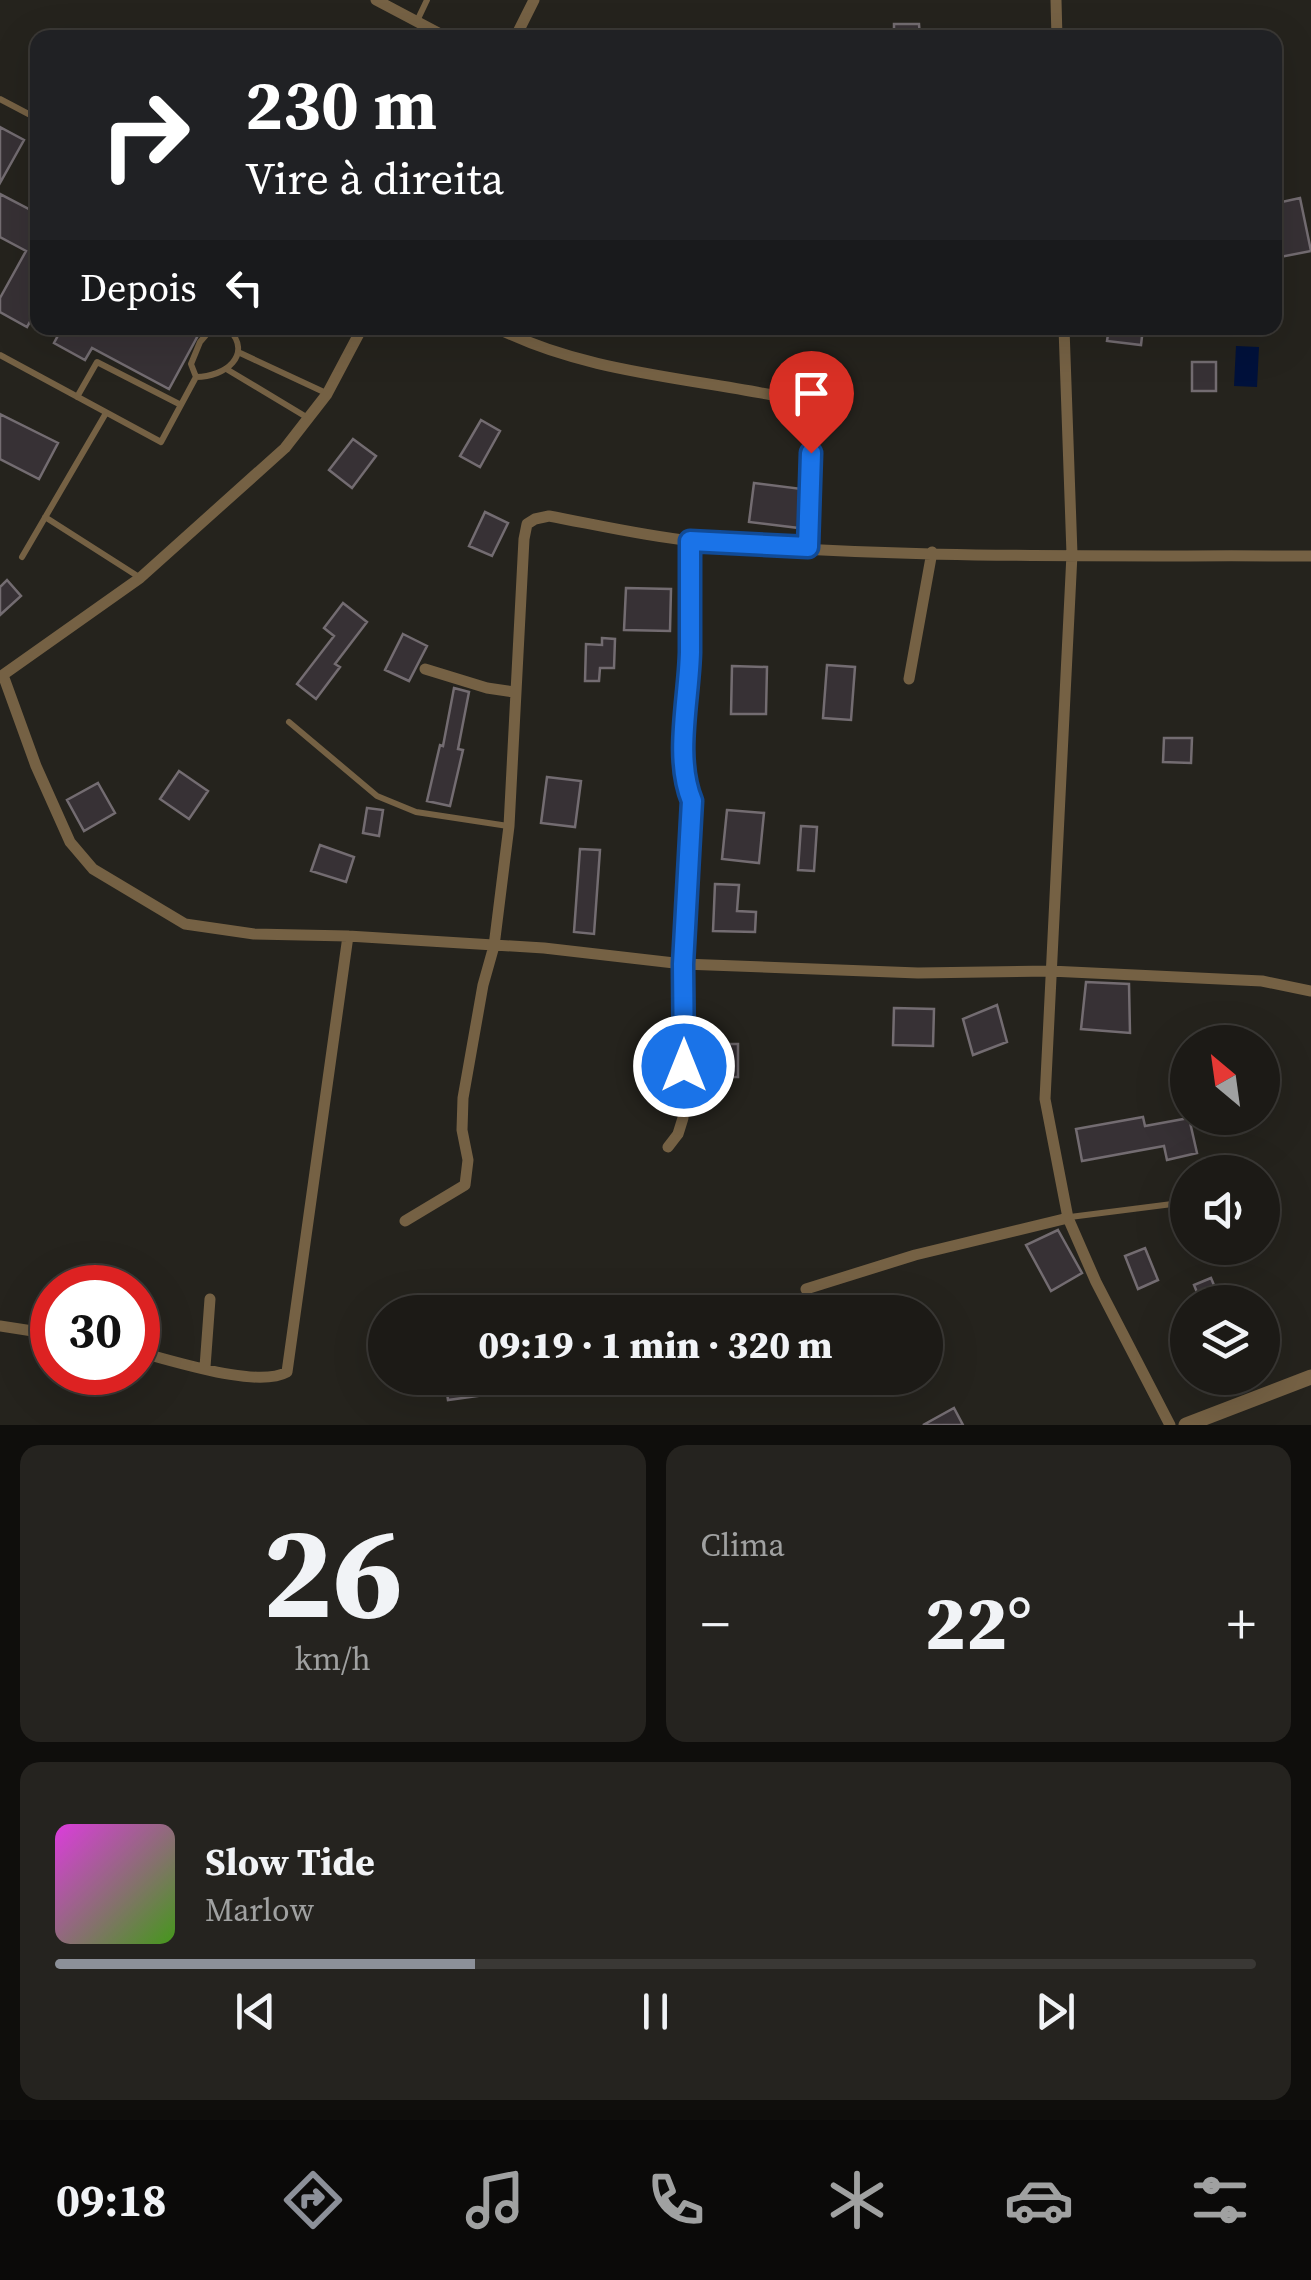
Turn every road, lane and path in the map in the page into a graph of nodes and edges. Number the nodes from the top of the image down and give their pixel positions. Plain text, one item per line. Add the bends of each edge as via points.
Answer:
1 (376, 0) edge
2 (428, 0) edge
3 (534, 0) edge
4 (1056, 0) edge
5 (416, 22) junction
6 (432, 30) edge
7 (519, 30) edge
8 (1057, 30) edge
9 (0, 98) edge
10 (30, 115) edge
11 (206, 335) edge
12 (235, 335) edge
13 (358, 335) edge
14 (515, 335) edge
15 (1064, 335) edge
16 (238, 352) junction
17 (0, 355) edge
18 (228, 370) junction
19 (196, 377) junction
20 (327, 394) junction
21 (77, 397) junction
22 (181, 406) junction
23 (106, 413) junction
24 (310, 419) junction
25 (45, 518) junction
26 (690, 541) junction
27 (808, 547) junction
28 (932, 552) junction
29 (1072, 554) junction
30 (22, 556) dead end
31 (1311, 556) edge
32 (140, 578) junction
33 (425, 668) dead end
34 (2, 676) edge
35 (909, 679) dead end
36 (514, 692) junction
37 (289, 722) dead end
38 (509, 826) junction
39 (348, 936) junction
40 (494, 946) junction
41 (683, 964) junction
42 (1050, 971) junction
43 (1311, 991) edge
44 (668, 1146) dead end
45 (1170, 1204) edge
46 (1068, 1218) junction
47 (405, 1221) dead end
48 (806, 1289) dead end
49 (210, 1299) dead end
50 (0, 1326) edge
51 (30, 1331) edge
52 (160, 1357) edge
53 (205, 1367) junction
54 (1311, 1377) edge
55 (1170, 1425) edge
56 (1186, 1425) edge

1 - 5 street
2 - 5 lane
3 - 7 street
4 - 8 street
5 - 6 street
9 - 10 lane
11 - 19 lane via 191,364
12 - 16 lane
13 - 20 street
14 - 27 street via 576,358 772,395 790,404 802,415 811,453
15 - 29 street
16 - 18 lane
16 - 20 lane
17 - 21 lane
18 - 19 lane
18 - 24 lane
19 - 22 lane
20 - 24 street
21 - 22 lane via 96,362
21 - 23 lane
22 - 23 lane via 162,442
23 - 25 lane
24 - 32 street
25 - 30 lane
25 - 32 lane
26 - 27 street
26 - 36 street via 549,516 527,524
26 - 41 lane via 684,764 692,801
27 - 28 street
28 - 29 street
28 - 35 street
29 - 31 street
29 - 42 street
32 - 34 street
33 - 36 street
34 - 39 street via 53,806 93,870 186,924
36 - 38 street
37 - 38 lane via 378,796 416,812
38 - 40 street
39 - 40 street
39 - 53 street via 287,1372 255,1378
40 - 41 street
40 - 47 street via 463,1098 466,1185
41 - 42 street
41 - 44 street via 683,1118
42 - 43 street via 1262,981
42 - 46 street via 1046,1098
45 - 46 lane
46 - 48 street via 915,1254
46 - 55 street
49 - 53 street
50 - 51 street
52 - 53 street
54 - 56 street

